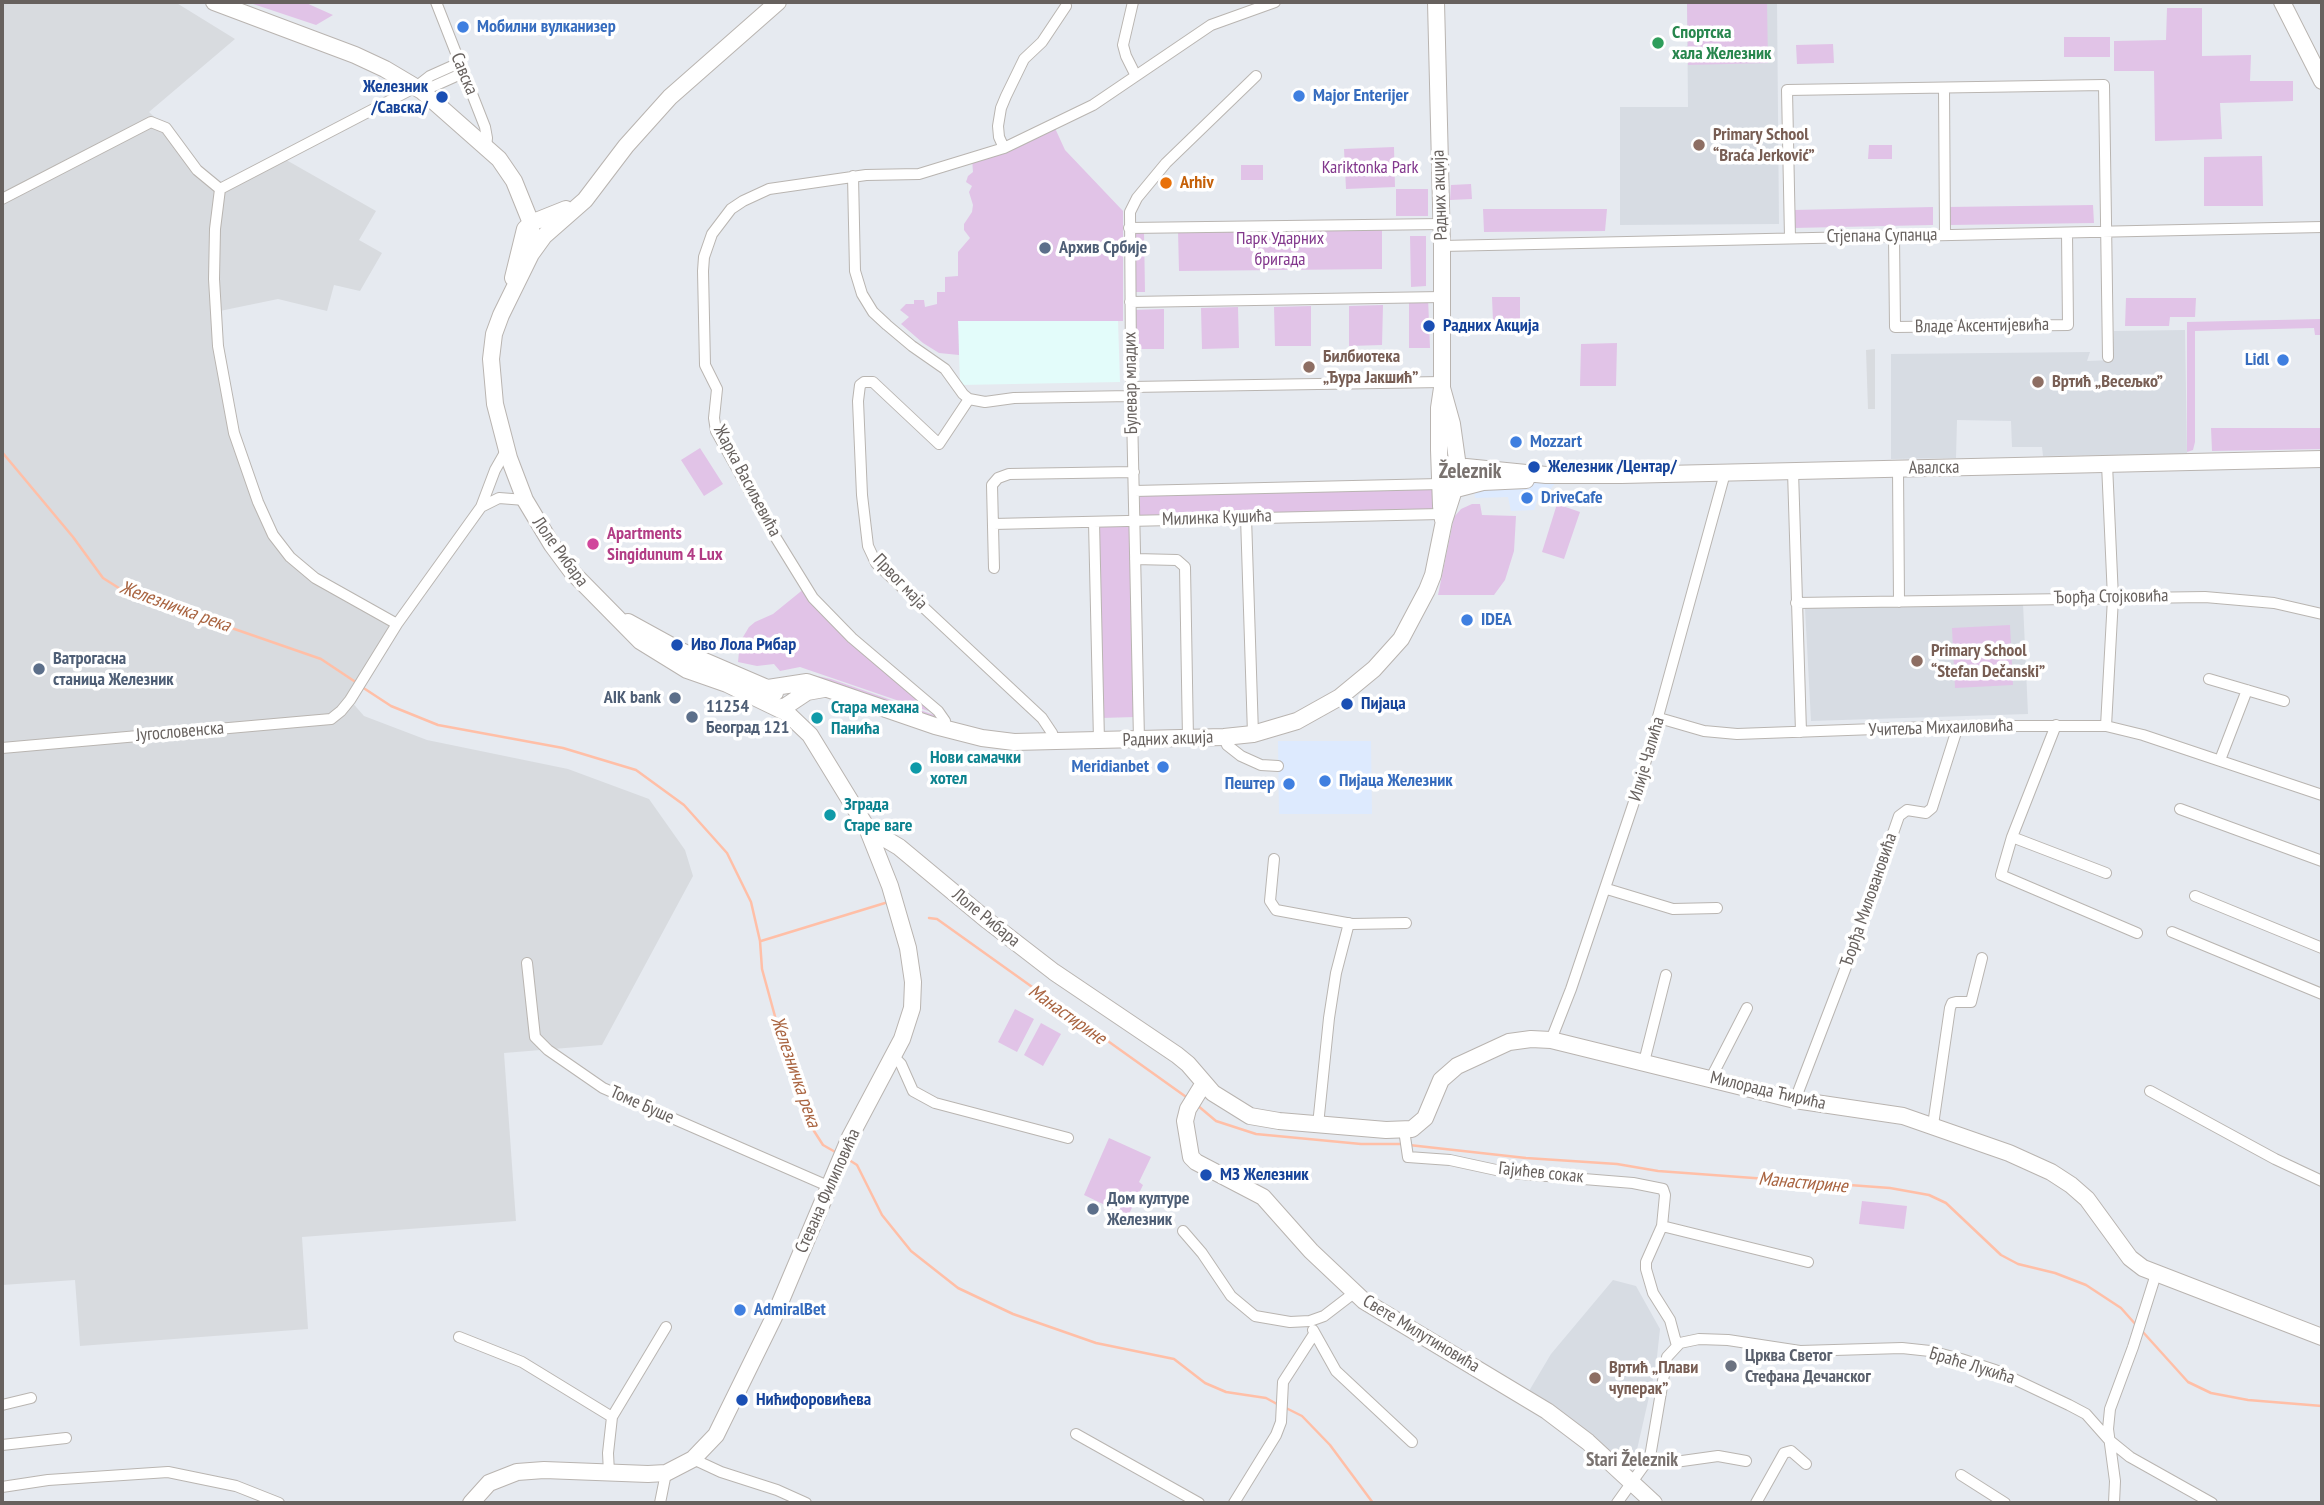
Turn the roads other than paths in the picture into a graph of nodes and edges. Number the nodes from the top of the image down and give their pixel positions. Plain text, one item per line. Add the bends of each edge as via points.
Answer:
1 (214, 2) edge
2 (436, 2) edge
3 (778, 2) edge
4 (1133, 2) edge
5 (1275, 2) edge
6 (1436, 2) edge
7 (2282, 2) edge
8 (1066, 6) dead end
9 (461, 68) junction
10 (1136, 76) junction
11 (1256, 76) dead end
12 (2322, 81) edge
13 (416, 87) junction
14 (1944, 88) junction
15 (486, 147) junction
16 (1004, 148) junction
17 (853, 176) junction
18 (220, 189) junction
19 (2, 199) edge
20 (1442, 224) junction
21 (2322, 227) edge
22 (1129, 228) junction
23 (2106, 232) junction
24 (2067, 233) junction
25 (1945, 234) junction
26 (1894, 236) junction
27 (532, 237) junction
28 (1790, 238) junction
29 (1442, 246) junction
30 (1442, 297) junction
31 (1130, 302) junction
32 (2108, 357) dead end
33 (1442, 384) junction
34 (1131, 392) junction
35 (969, 398) junction
36 (1452, 424) junction
37 (507, 449) junction
38 (2322, 459) edge
39 (2107, 464) junction
40 (1459, 468) junction
41 (1898, 469) junction
42 (1498, 470) junction
43 (1793, 471) junction
44 (1134, 472) junction
45 (1725, 473) junction
46 (1546, 475) junction
47 (1445, 485) junction
48 (1134, 491) junction
49 (525, 500) junction
50 (481, 508) junction
51 (1246, 517) junction
52 (1442, 517) junction
53 (1135, 520) junction
54 (1094, 522) junction
55 (993, 524) junction
56 (1135, 559) junction
57 (994, 568) dead end
58 (2113, 597) junction
59 (1899, 602) junction
60 (1796, 603) junction
61 (2322, 614) edge
62 (397, 624) junction
63 (2210, 679) dead end
64 (2247, 690) junction
65 (2284, 701) dead end
66 (785, 702) junction
67 (1659, 718) junction
68 (2056, 725) junction
69 (1958, 726) junction
70 (2106, 726) junction
71 (944, 728) junction
72 (1801, 732) junction
73 (1253, 734) junction
74 (1224, 737) junction
75 (1188, 739) junction
76 (1139, 740) junction
77 (1099, 741) junction
78 (1055, 742) junction
79 (2, 748) edge
80 (2220, 760) junction
81 (1279, 766) dead end
82 (2322, 795) edge
83 (2180, 809) dead end
84 (867, 828) junction
85 (2012, 837) junction
86 (1274, 859) dead end
87 (2322, 861) edge
88 (2106, 873) dead end
89 (1606, 889) junction
90 (2195, 896) dead end
91 (1717, 908) dead end
92 (1349, 923) junction
93 (1406, 923) dead end
94 (2172, 932) dead end
95 (2137, 933) dead end
96 (2322, 948) edge
97 (1982, 958) dead end
98 (527, 963) dead end
99 (1666, 975) dead end
100 (2322, 995) edge
101 (1747, 1008) dead end
102 (1551, 1040) junction
103 (893, 1056) junction
104 (1644, 1062) junction
105 (1711, 1078) junction
106 (2150, 1091) dead end
107 (1196, 1096) junction
108 (1796, 1100) junction
109 (1318, 1125) junction
110 (1933, 1125) junction
111 (1404, 1134) junction
112 (1068, 1138) dead end
113 (831, 1179) junction
114 (2322, 1181) edge
115 (1662, 1226) junction
116 (1183, 1231) dead end
117 (1808, 1262) dead end
118 (2156, 1274) junction
119 (1354, 1293) junction
120 (1310, 1321) junction
121 (666, 1327) dead end
122 (1314, 1334) junction
123 (459, 1337) dead end
124 (2322, 1338) edge
125 (1677, 1346) junction
126 (31, 1398) dead end
127 (2, 1405) edge
128 (2110, 1409) junction
129 (2086, 1414) junction
130 (612, 1417) junction
131 (1076, 1434) dead end
132 (66, 1438) dead end
133 (2109, 1440) junction
134 (1412, 1442) dead end
135 (2, 1445) edge
136 (1650, 1457) junction
137 (693, 1460) junction
138 (1746, 1461) dead end
139 (1806, 1464) dead end
140 (609, 1473) junction
141 (666, 1473) junction
142 (1961, 1475) dead end
143 (1632, 1482) junction
144 (2, 1487) edge
145 (279, 1503) edge
146 (471, 1503) edge
147 (660, 1503) edge
148 (806, 1503) edge
149 (1199, 1503) edge
150 (1234, 1503) edge
151 (1617, 1503) edge
152 (1654, 1503) edge
153 (1756, 1503) edge
154 (2005, 1503) edge
155 (2114, 1503) edge
156 (2212, 1503) edge

1 - 13 main road via 348,52
2 - 9 street, Савска
3 - 27 main road, Лоле Рибара via 670,97 576,210
4 - 10 street via 1123,45
5 - 10 street, Жарка Васиљевића via 1211,25
6 - 20 main road, Радних акција
7 - 12 main road
8 - 16 street via 1042,42 1024,59 1000,108 998,131
9 - 13 street via 434,86
9 - 15 street, Савска via 485,127
10 - 16 street, Жарка Васиљевића via 1075,115
11 - 22 street, Булевар младих via 1156,174 1132,206
13 - 15 main road
13 - 18 street
14 - 23 street via 2104,85
14 - 25 street
14 - 28 street via 1787,90
15 - 27 main road, Савска
16 - 17 street, Жарка Васиљевића via 927,172
17 - 35 street via 855,271 867,303 903,339 940,365
17 - 71 street, Жарка Васиљевића via 757,193 731,209 716,226 703,271 705,365 717,391 715,427 813,598 844,631 937,711 945,721
18 - 19 street via 197,170 166,128 151,122
18 - 62 street via 214,279 218,346 234,433 254,491 273,535 290,557 314,578
20 - 22 street
20 - 29 main road, Радних акција
21 - 23 street, Стјепана Супанца
22 - 31 street, Булевар младих
23 - 24 street, Стјепана Супанца
23 - 32 street
24 - 25 street, Стјепана Супанца
24 - 26 street, Владе Аксентијевића via 2068,325 1895,327
25 - 26 street, Стјепана Супанца
26 - 28 street, Стјепана Супанца
27 - 37 main road, Лоле Рибара via 494,334 491,359 495,404
28 - 29 street, Стјепана Супанца
29 - 30 main road, Радних акција
30 - 31 street
30 - 33 main road, Радних акција
31 - 34 street, Булевар младих
33 - 34 street
33 - 36 main road, Радних акција
33 - 47 main road, Радних акција via 1439,408
34 - 35 street via 985,402
34 - 44 street, Булевар младих
35 - 78 street, Првог маја via 939,444 873,383 864,382 859,392 870,554 1042,718
36 - 40 main road, Радних акција
36 - 42 main road via 1467,453
37 - 49 main road, Лоле Рибара
37 - 50 street
38 - 39 main road, Авалска
39 - 41 main road, Авалска
39 - 58 street
40 - 42 main road, Авалска
40 - 47 main road via 1444,476
41 - 43 main road, Авалска
41 - 59 street
42 - 46 main road, Авалска
43 - 45 main road, Авалска
43 - 60 street
44 - 48 street, Булевар младих
44 - 55 street via 1003,475 992,485
45 - 46 main road, Авалска
45 - 67 street, Илије Чалића
46 - 47 main road, Авалска
47 - 48 street
47 - 52 main road, Радних акција
48 - 53 street, Булевар младих
49 - 50 street via 499,498
49 - 66 main road, Лоле Рибара via 572,572 640,641 673,663
50 - 62 street
51 - 52 street, Милинка Кушића
51 - 53 street, Милинка Кушића
51 - 73 street
52 - 73 main road, Радних акција via 1427,590 1401,639 1384,659 1323,708
53 - 54 street, Милинка Кушића
53 - 56 street, Булевар младих
54 - 55 street, Милинка Кушића
54 - 77 street
55 - 57 street
56 - 75 street via 1177,560 1185,567
56 - 76 street, Булевар младих
58 - 59 street, Ђорђа Стојковића
58 - 61 street, Ђорђа Стојковића via 2222,597
58 - 70 street
59 - 60 street, Ђорђа Стојковића
60 - 72 street
62 - 79 street, Југословенска via 350,700 331,719
63 - 64 street
64 - 65 street
64 - 80 street
66 - 71 main road, Радних акција via 807,682
66 - 84 main road, Лоле Рибара
67 - 72 street, Учитеља Михаиловића via 1718,733
67 - 89 street, Илије Чалића
68 - 69 street, Учитеља Михаиловића
68 - 70 street, Учитеља Михаиловића
68 - 85 street
69 - 72 street, Учитеља Михаиловића
69 - 108 street, Ђорђа Миловановића via 1932,808 1926,813 1907,810 1899,816
70 - 80 street, Учитеља Михаиловића
71 - 78 main road, Радних акција via 995,740
73 - 74 main road, Радних акција
74 - 75 main road, Радних акција
74 - 81 street via 1227,746 1241,755 1261,765
75 - 76 main road, Радних акција
76 - 77 main road, Радних акција
77 - 78 main road, Радних акција
80 - 82 street, Учитеља Михаиловића
83 - 87 street
84 - 103 main road, Стевана Филиповића via 898,911 912,970 912,1008
84 - 107 main road, Лоле Рибара via 900,848 1054,972 1177,1055 1193,1069
85 - 88 street
85 - 95 street via 2001,873 2005,878
86 - 92 street via 1270,901 1274,909
89 - 91 street via 1673,909
89 - 102 street, Илије Чалића
90 - 96 street
92 - 93 street
92 - 109 street via 1329,1018
94 - 100 street
97 - 110 street via 1972,1002 1952,1003 1950,1008
98 - 113 street, Томе Буше via 535,1037 548,1050 603,1088
99 - 104 street
101 - 105 street
102 - 104 main road, Милорада Ћирића
102 - 111 main road, Милорада Ћирића via 1509,1042 1457,1066 1441,1080 1425,1118
103 - 112 street via 913,1091 934,1103
103 - 113 main road, Стевана Филиповића
104 - 105 main road, Милорада Ћирића
105 - 108 main road, Милорада Ћирића
106 - 114 street
107 - 109 main road via 1271,1121
107 - 119 main road, Свете Милутиновића via 1185,1121 1195,1162 1264,1197
108 - 110 main road, Милорада Ћирића
109 - 111 main road
110 - 118 main road, Милорада Ћирића via 2061,1178 2087,1199 2130,1258
111 - 115 street, Гајићев сокак via 1408,1157 1660,1188 1665,1195
113 - 137 main road, Стевана Филиповића via 742,1385 716,1434
115 - 117 street
115 - 125 street, Гајићев сокак via 1646,1269
116 - 120 street via 1231,1296 1249,1312 1272,1320
118 - 124 main road, Милорада Ћирића
118 - 128 street
119 - 120 street
119 - 143 main road, Свете Милутиновића via 1547,1411
120 - 122 street
121 - 130 street
122 - 134 street via 1336,1371
122 - 150 street via 1282,1387 1276,1435
123 - 130 street via 523,1362
125 - 129 street, Браће Лукића via 1699,1339 1800,1351 1902,1348 1930,1352 1995,1370
125 - 136 street via 1667,1357
126 - 127 street
128 - 129 street via 2099,1415
128 - 133 street
129 - 133 street, Браће Лукића
130 - 140 street
131 - 149 street
132 - 135 street
133 - 155 street
133 - 156 street, Браће Лукића via 2130,1457
136 - 138 street via 1675,1462 1718,1456
136 - 143 street
137 - 141 main road, Стевана Филиповића
137 - 148 street
139 - 153 street via 1791,1451 1784,1452
140 - 141 main road, Стевана Филиповића
140 - 146 main road, Стевана Филиповића via 517,1472 489,1483
141 - 147 street
142 - 154 street
143 - 151 street
143 - 152 main road, Свете Милутиновића
144 - 145 street via 169,1472 236,1486

